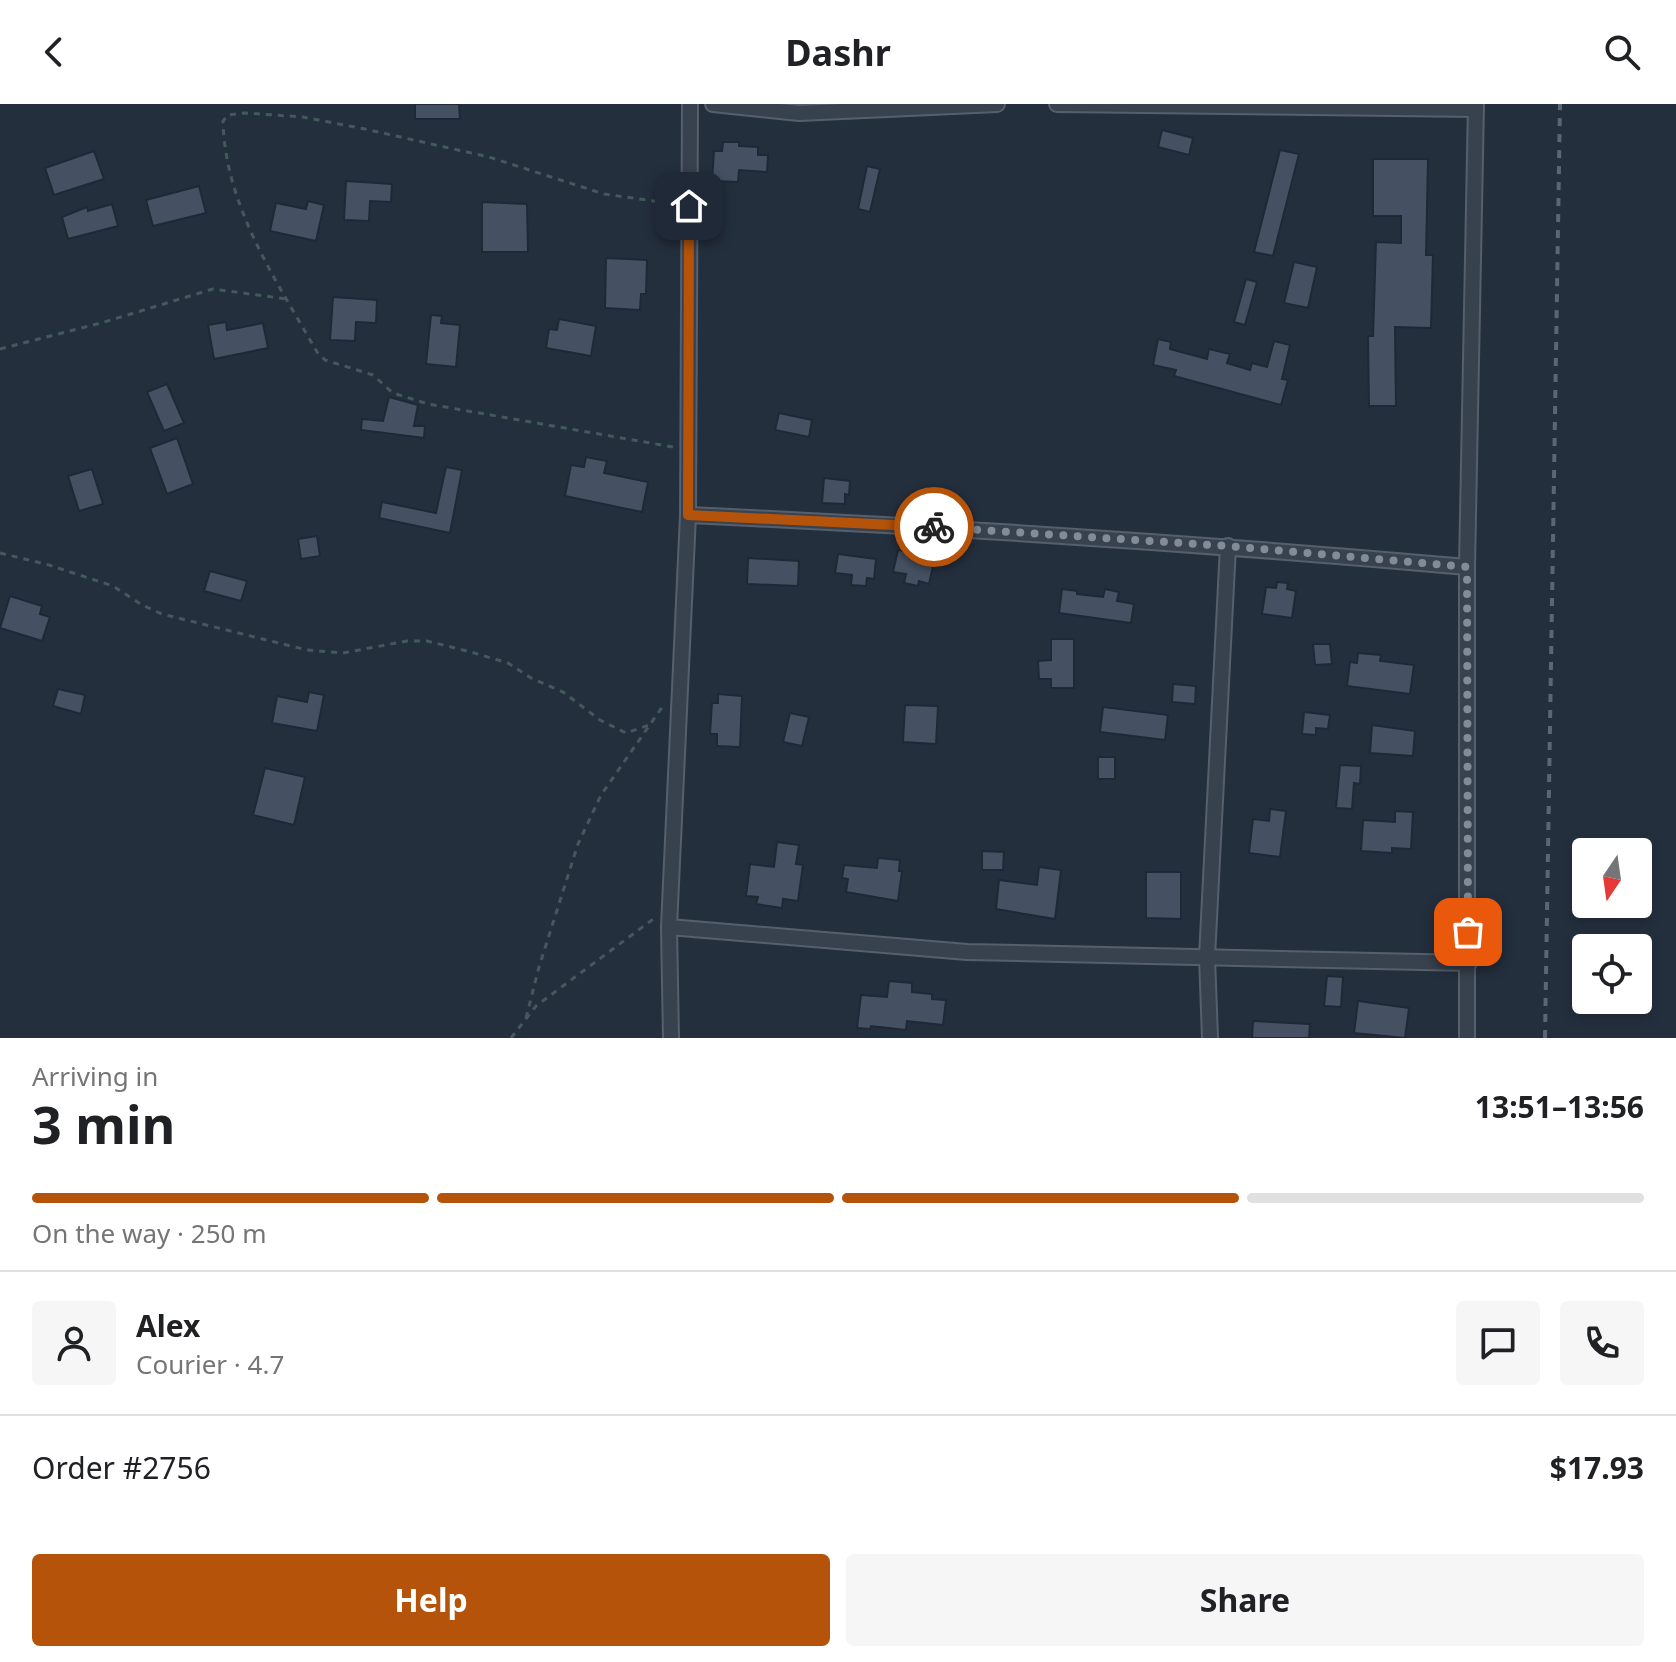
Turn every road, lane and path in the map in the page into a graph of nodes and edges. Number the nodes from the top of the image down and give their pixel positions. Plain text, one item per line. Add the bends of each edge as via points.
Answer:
1 (690, 104) edge
2 (713, 104) edge
3 (997, 104) edge
4 (1057, 104) edge
5 (1186, 104) edge
6 (1476, 107) edge
7 (689, 206) junction
8 (287, 299) junction
9 (0, 349) edge
10 (689, 449) junction
11 (688, 515) junction
12 (1228, 546) junction
13 (0, 553) edge
14 (1467, 567) junction
15 (670, 903) junction
16 (669, 927) junction
17 (1207, 957) junction
18 (1469, 963) junction
19 (526, 1018) junction
20 (511, 1038) edge
21 (671, 1038) edge
22 (1210, 1038) edge
23 (1467, 1038) edge

1 - 7 street
2 - 3 street via 799,113
4 - 5 street
5 - 6 street
6 - 14 street
7 - 8 path via 604,194 489,157 365,129 303,117 228,115 223,138 240,211
7 - 10 street
8 - 9 path via 213,289
8 - 10 path via 325,360 373,375 393,393
10 - 11 street
11 - 12 street
11 - 15 street
12 - 14 street
12 - 17 street
13 - 19 path via 113,586 162,614 307,650 343,653 427,641 471,652 508,663 626,733 649,725 601,795 578,844
14 - 18 street
15 - 16 street
15 - 19 path
16 - 17 street via 967,952
16 - 21 street
17 - 18 street
17 - 22 street
18 - 23 street
19 - 20 path

